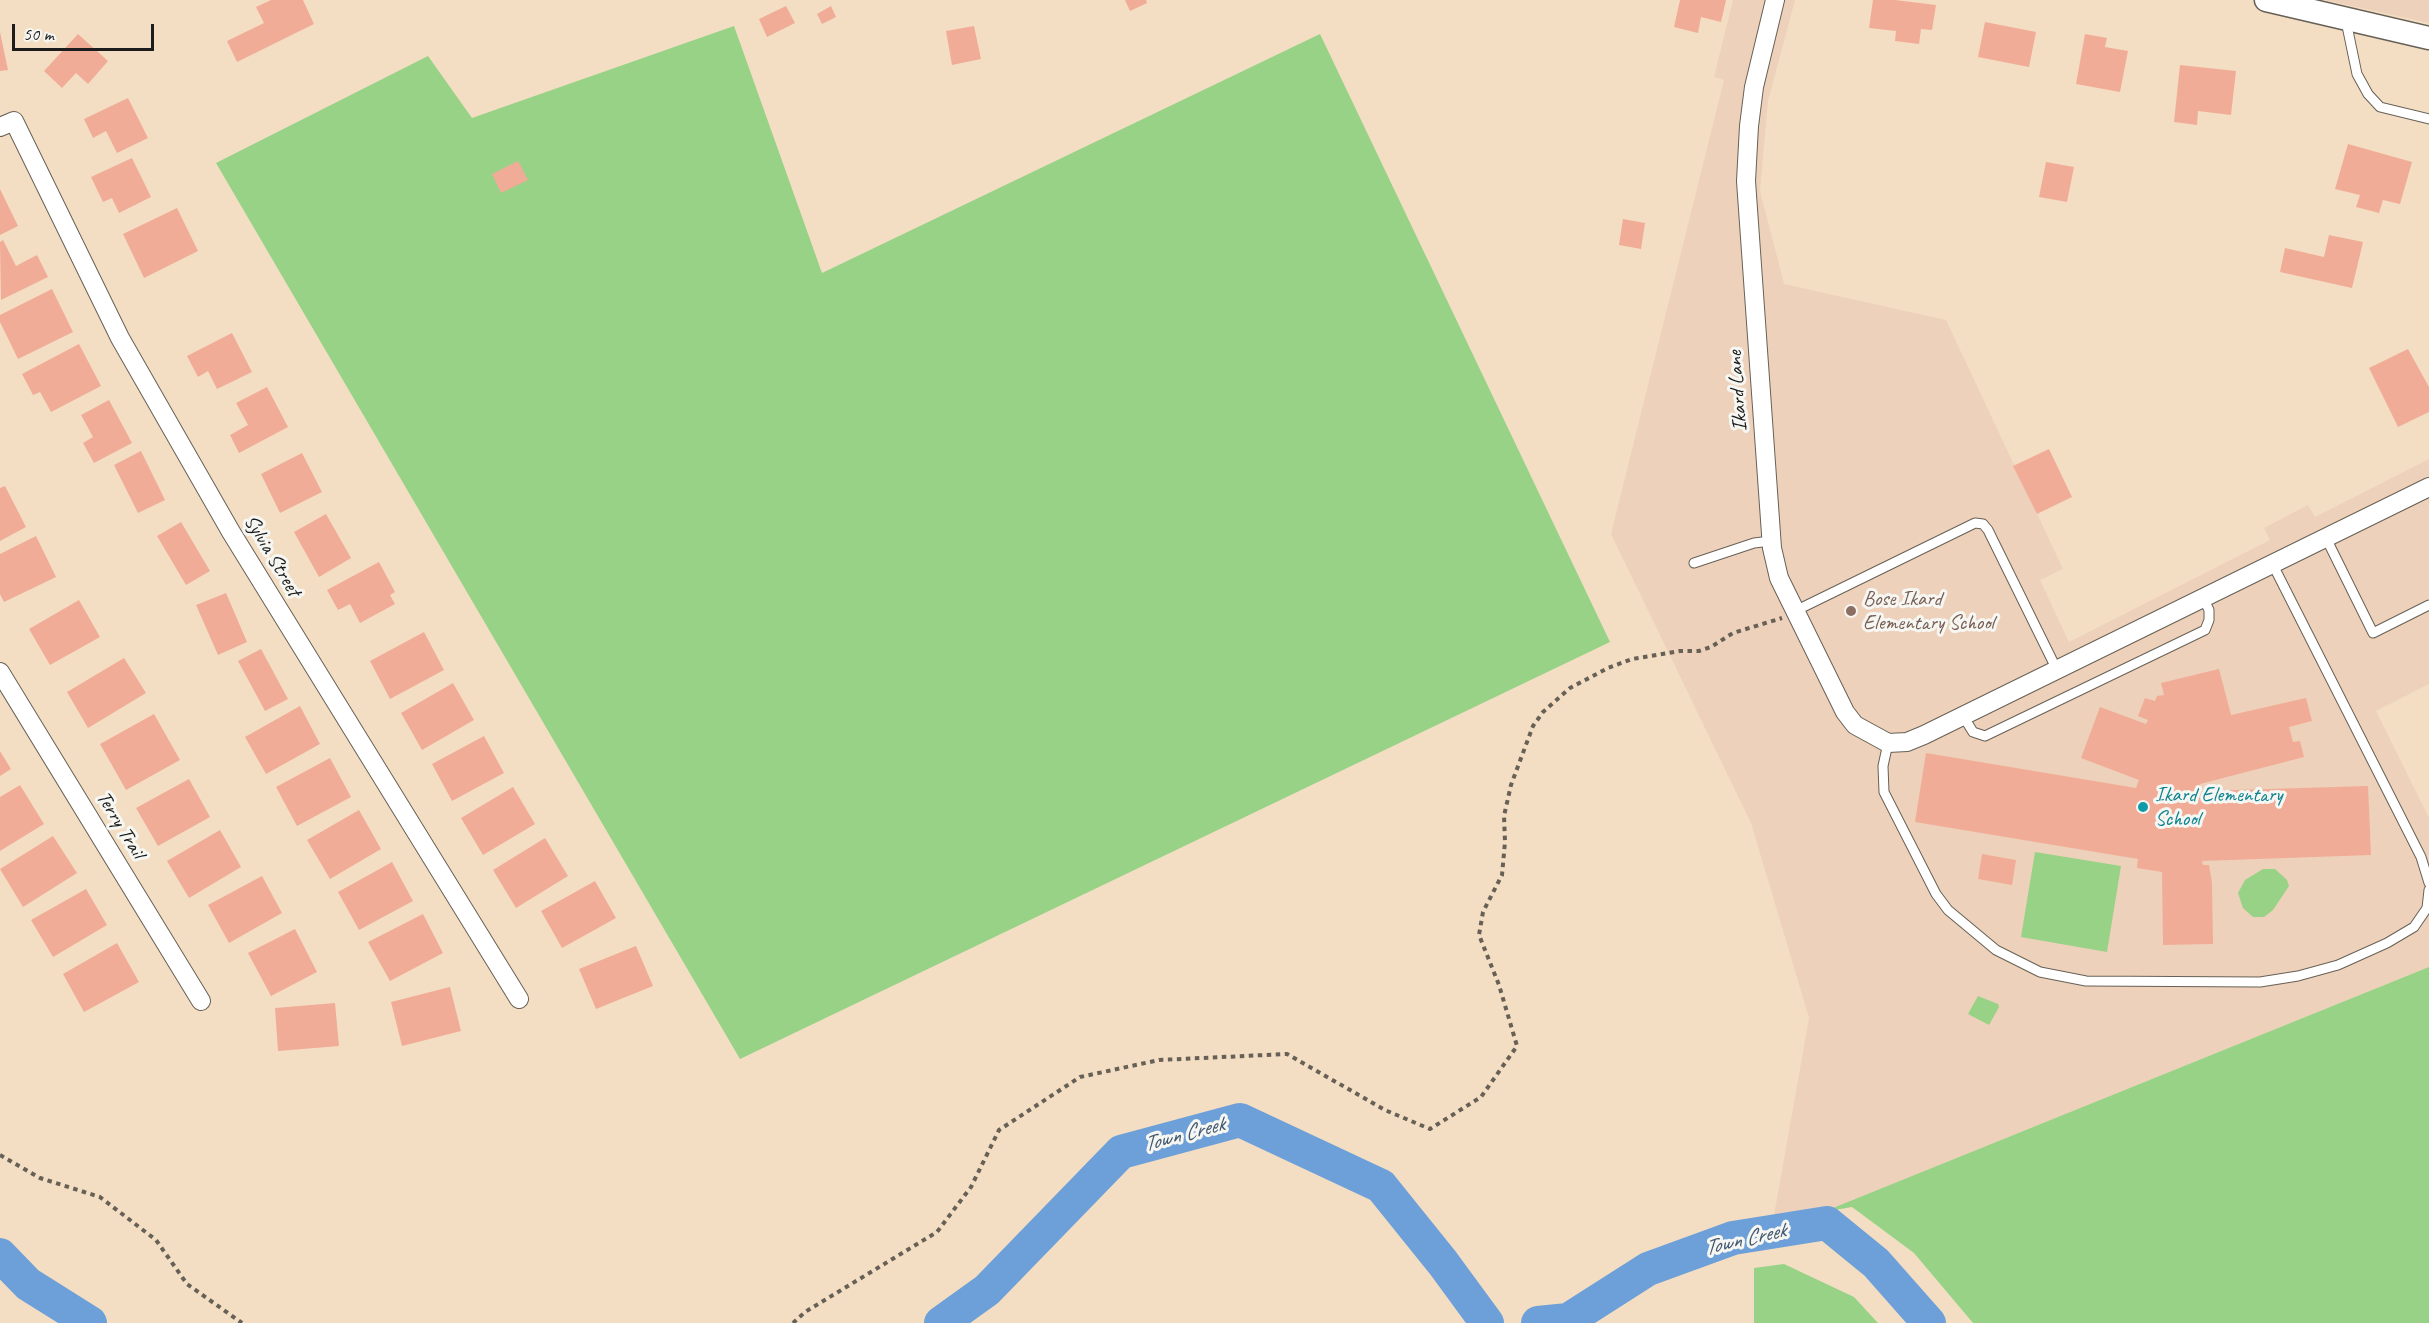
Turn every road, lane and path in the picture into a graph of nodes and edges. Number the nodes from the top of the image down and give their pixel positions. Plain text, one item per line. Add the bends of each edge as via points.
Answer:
1 (1775, 0) edge
2 (2266, 0) edge
3 (2346, 18) junction
4 (2429, 38) edge
5 (2429, 119) edge
6 (7, 124) edge
7 (2429, 487) edge
8 (2326, 538) junction
9 (1771, 541) junction
10 (1694, 563) dead end
11 (2272, 565) junction
12 (2203, 598) junction
13 (2429, 605) edge
14 (1795, 612) junction
15 (2057, 670) junction
16 (0, 672) edge
17 (1963, 716) junction
18 (1888, 743) junction
19 (2429, 884) edge
20 (2429, 890) edge
21 (519, 999) dead end
22 (201, 1001) dead end
23 (0, 1155) edge
24 (242, 1323) edge
25 (793, 1323) edge

1 - 9 street, Ikard Lane via 1754,87 1746,181
2 - 3 street
3 - 4 street
3 - 5 lane via 2357,74 2368,94 2380,107
6 - 21 street, Sylvia Street via 120,338 231,532
7 - 8 street
8 - 11 street
8 - 13 lane via 2373,633
9 - 10 lane
9 - 14 street, Ikard Lane via 1779,579
11 - 12 street
11 - 19 lane via 2421,857
12 - 15 street
12 - 17 lane via 2210,620 2205,630 2194,636 1993,734 1973,732
14 - 15 lane via 1975,523 1983,524
14 - 18 street, Ikard Lane via 1845,712 1855,725
14 - 25 path via 1733,633 1699,651 1632,659 1608,668 1570,688 1543,711 1533,726 1504,816 1502,875 1483,912 1479,935 1517,1046 1481,1097 1430,1129 1384,1110 1287,1054 1159,1060 1080,1077 999,1130 971,1187 937,1232
15 - 17 street
16 - 22 street, Terry Trail
17 - 18 street via 1907,742
18 - 20 lane via 1884,792 1936,894 1948,910 1989,945 2040,972 2086,981 2260,982 2298,976 2338,964 2414,927 2427,908
23 - 24 path via 40,1178 100,1197 156,1240 188,1284

